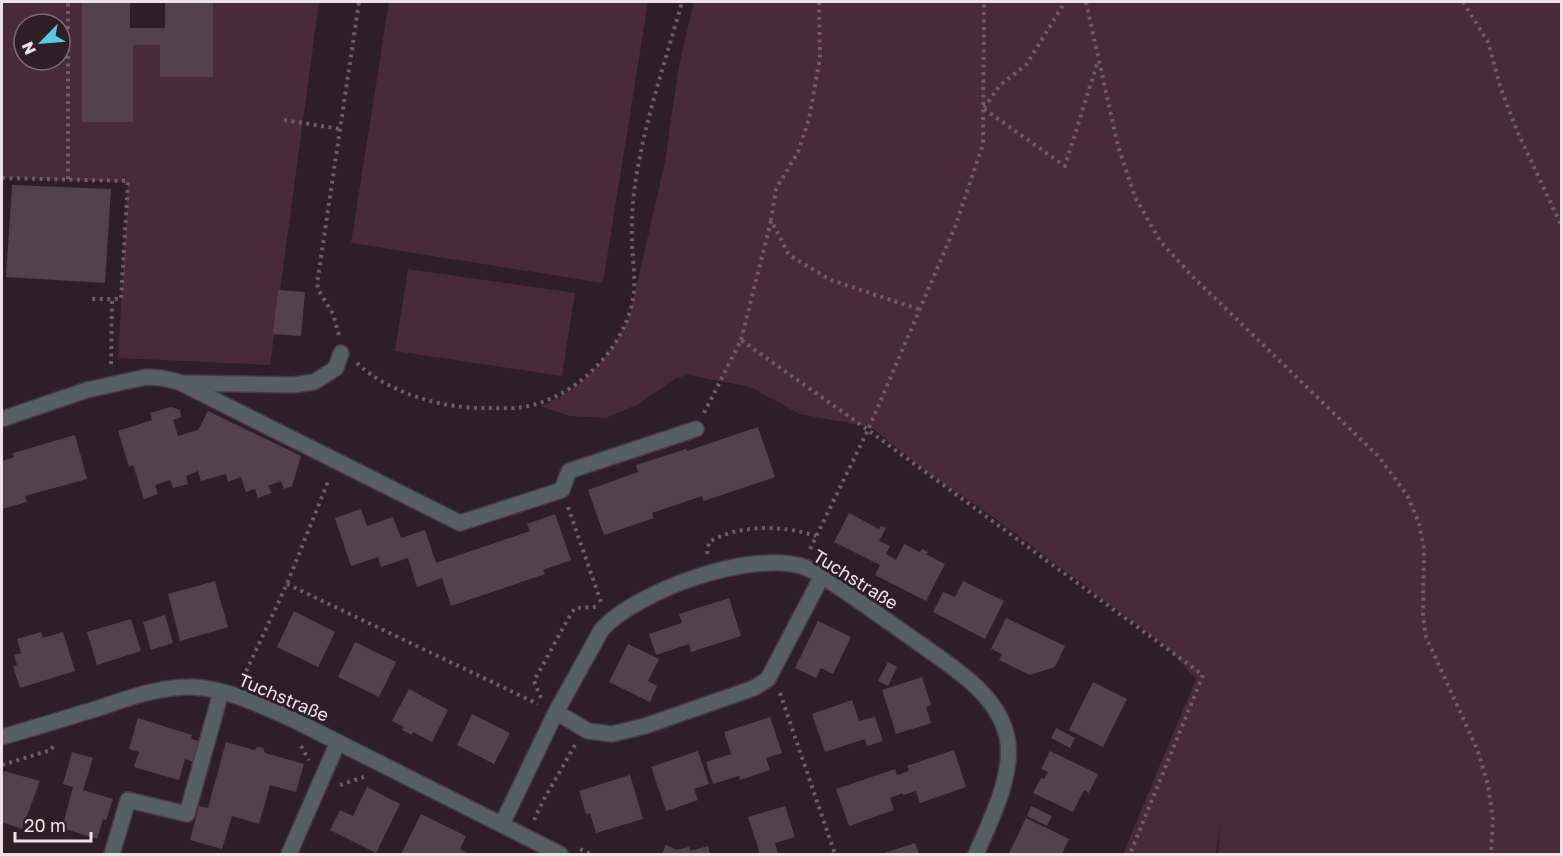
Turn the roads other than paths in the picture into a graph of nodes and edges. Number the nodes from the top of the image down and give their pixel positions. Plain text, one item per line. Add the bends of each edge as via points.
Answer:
1 (341, 353) road end
2 (179, 382) junction
3 (2, 419) edge
4 (696, 429) road end
5 (822, 576) junction
6 (228, 693) junction
7 (561, 715) junction
8 (2, 737) edge
9 (338, 742) junction
10 (502, 824) junction
11 (565, 850) edge
12 (112, 855) edge
13 (289, 855) edge
14 (976, 855) edge

1 - 2 street via 336,368 314,382
2 - 3 street via 146,377 87,390
2 - 4 street via 460,523 561,490 569,471
5 - 7 street, Tuchstraße via 802,566 739,566 657,593 626,608 602,629
5 - 7 street via 768,679 754,688 612,734 588,731
5 - 14 street, Tuchstraße via 958,671 996,710 1007,734 1009,758
6 - 8 street, Tuchstraße via 192,687 165,690
6 - 9 street, Tuchstraße
6 - 12 street via 186,814 128,800
7 - 10 street, Tuchstraße
9 - 10 street, Tuchstraße
9 - 13 street
10 - 11 street, Tuchstraße

